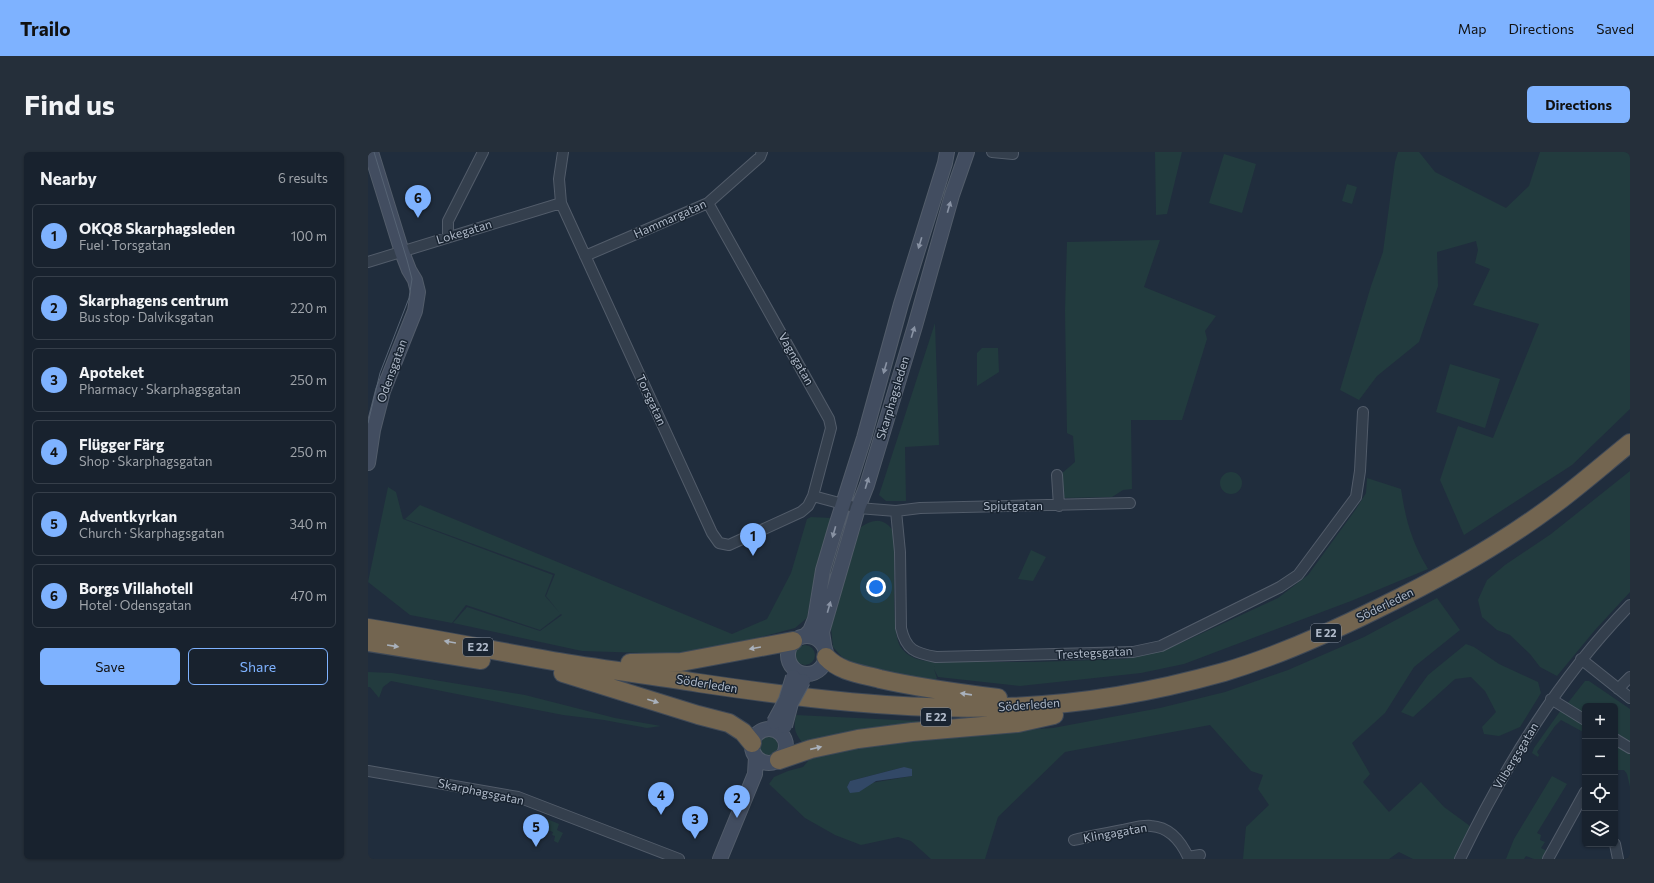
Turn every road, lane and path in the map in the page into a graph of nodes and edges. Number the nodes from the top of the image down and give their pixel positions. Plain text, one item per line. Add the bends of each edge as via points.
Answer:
1 (371, 152) edge
2 (483, 152) edge
3 (563, 152) edge
4 (762, 152) edge
5 (947, 152) edge
6 (967, 152) edge
7 (992, 152) edge
8 (1013, 152) edge
9 (560, 203) junction
10 (708, 203) junction
11 (448, 236) junction
12 (402, 252) junction
13 (585, 256) junction
14 (368, 262) edge
15 (1363, 412) dead end
16 (1630, 443) edge
17 (1630, 456) edge
18 (368, 463) edge
19 (1057, 475) dead end
20 (813, 496) junction
21 (1130, 504) dead end
22 (842, 505) junction
23 (1059, 506) junction
24 (858, 508) junction
25 (896, 512) junction
26 (1630, 605) edge
27 (368, 628) edge
28 (799, 638) junction
29 (368, 642) edge
30 (825, 651) junction
31 (1581, 659) junction
32 (560, 667) junction
33 (800, 674) junction
34 (1630, 677) edge
35 (1618, 689) junction
36 (1630, 698) edge
37 (1551, 699) junction
38 (1050, 710) junction
39 (1582, 718) edge
40 (777, 728) junction
41 (1616, 739) edge
42 (1630, 748) edge
43 (754, 750) junction
44 (775, 762) junction
45 (368, 771) edge
46 (1582, 800) edge
47 (1074, 840) dead end
48 (1616, 847) edge
49 (1200, 855) dead end
50 (1189, 858) edge
51 (679, 859) edge
52 (720, 859) edge
53 (729, 859) edge
54 (1460, 859) edge
55 (1548, 859) edge
56 (1618, 859) edge

1 - 12 main road, Odensgatan
2 - 11 street via 448,222
3 - 9 street, Torsgatan via 559,179
4 - 10 street, Hammargatan via 760,157
5 -> 22 main road, Skarphagsleden
24 -> 6 main road, Skarphagsleden
7 - 8 street
9 - 11 street, Lokegatan
9 - 13 street, Torsgatan
10 - 13 street, Hammargatan
10 - 20 street, Vagngatan via 829,419 831,428
11 - 12 street, Lokegatan
12 - 14 street, Lokegatan
12 - 18 main road, Odensgatan via 409,270 409,326 383,392
13 - 20 street, Torsgatan via 712,533 719,543 729,545 801,512
15 - 25 street, Trestegsgatan via 1356,497 1298,575 1280,587 1161,646 1133,652 936,657 918,654 907,646 901,628 900,552
16 - 38 highway, Söderleden / E 22 via 1551,507 1506,538 1398,599 1350,622 1297,646 1226,671 1173,685
17 - 38 highway, Söderleden / E 22 via 1558,514 1463,576 1309,652 1258,672 1157,700
19 - 23 street
20 - 22 street
21 - 23 street, Spjutgatan
22 - 24 street
22 -> 28 main road, Skarphagsleden via 823,570 815,618 810,630
23 - 25 street, Spjutgatan via 920,508
24 - 25 street
30 -> 24 main road, Skarphagsleden via 822,632
26 - 31 street, Vilbergsgatan
32 -> 27 highway, Söderleden / E 22
28 - 30 main road via 813,636 819,640
28 -> 32 highway via 682,662
28 - 33 main road via 788,651 789,660
29 -> 32 highway, Söderleden / E 22
30 - 33 main road via 821,669
38 -> 30 highway via 916,687 843,669 831,662
31 - 35 street
31 - 37 street, Vilbergsgatan
32 - 38 highway, Söderleden / E 22 via 754,703 818,710 968,718
32 -> 43 highway via 736,727 743,732
33 - 40 main road, bridge via 786,700
34 - 35 street
35 - 36 street
37 - 39 street
37 - 54 street, Vilbergsgatan via 1492,796
44 -> 38 highway via 811,749 858,739 1018,723
40 - 43 main road via 758,732
40 - 44 main road via 787,748 785,754
41 - 42 street
43 - 44 main road via 764,762
43 - 52 main road via 754,774
44 - 53 main road via 761,780
45 - 51 street, Skarphagsgatan via 518,797
46 - 55 street
47 - 50 street, Klingagatan via 1151,825 1172,834
48 - 56 street
49 - 50 street

